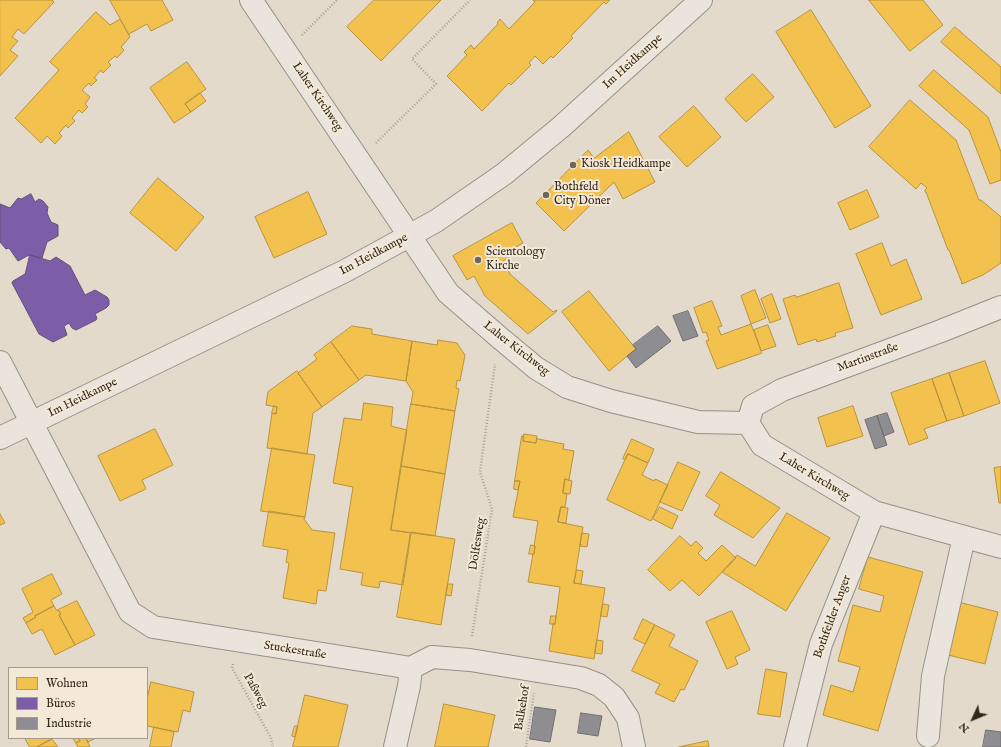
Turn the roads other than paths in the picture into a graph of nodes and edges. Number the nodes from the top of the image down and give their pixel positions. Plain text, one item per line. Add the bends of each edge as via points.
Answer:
1 (251, 0) edge
2 (701, 0) edge
3 (409, 236) junction
4 (1001, 307) edge
5 (0, 362) edge
6 (31, 423) junction
7 (748, 423) junction
8 (0, 438) edge
9 (874, 512) junction
10 (964, 537) junction
11 (1001, 547) edge
12 (411, 668) junction
13 (928, 736) dead end
14 (395, 747) edge
15 (634, 747) edge
16 (795, 747) edge

1 - 3 street, Laher Kirchweg
2 - 3 street, Im Heidkampe via 561,127 510,169 457,208
3 - 6 street, Im Heidkampe via 345,271
3 - 7 street, Laher Kirchweg via 448,293 536,368 567,387 611,401 698,422
4 - 7 street, Martinstraße via 782,390 753,406
5 - 6 street, Stuckestraße
6 - 8 street, Im Heidkampe
6 - 12 street, Stuckestraße via 130,612 153,628
7 - 9 street, Laher Kirchweg via 762,445
9 - 10 street, Laher Kirchweg
9 - 16 street, Bothfelder Anger via 821,644
10 - 11 street, Laher Kirchweg
10 - 13 street via 933,676
12 - 14 street
12 - 15 street via 432,657 470,660 581,678 599,684 614,697 628,718

